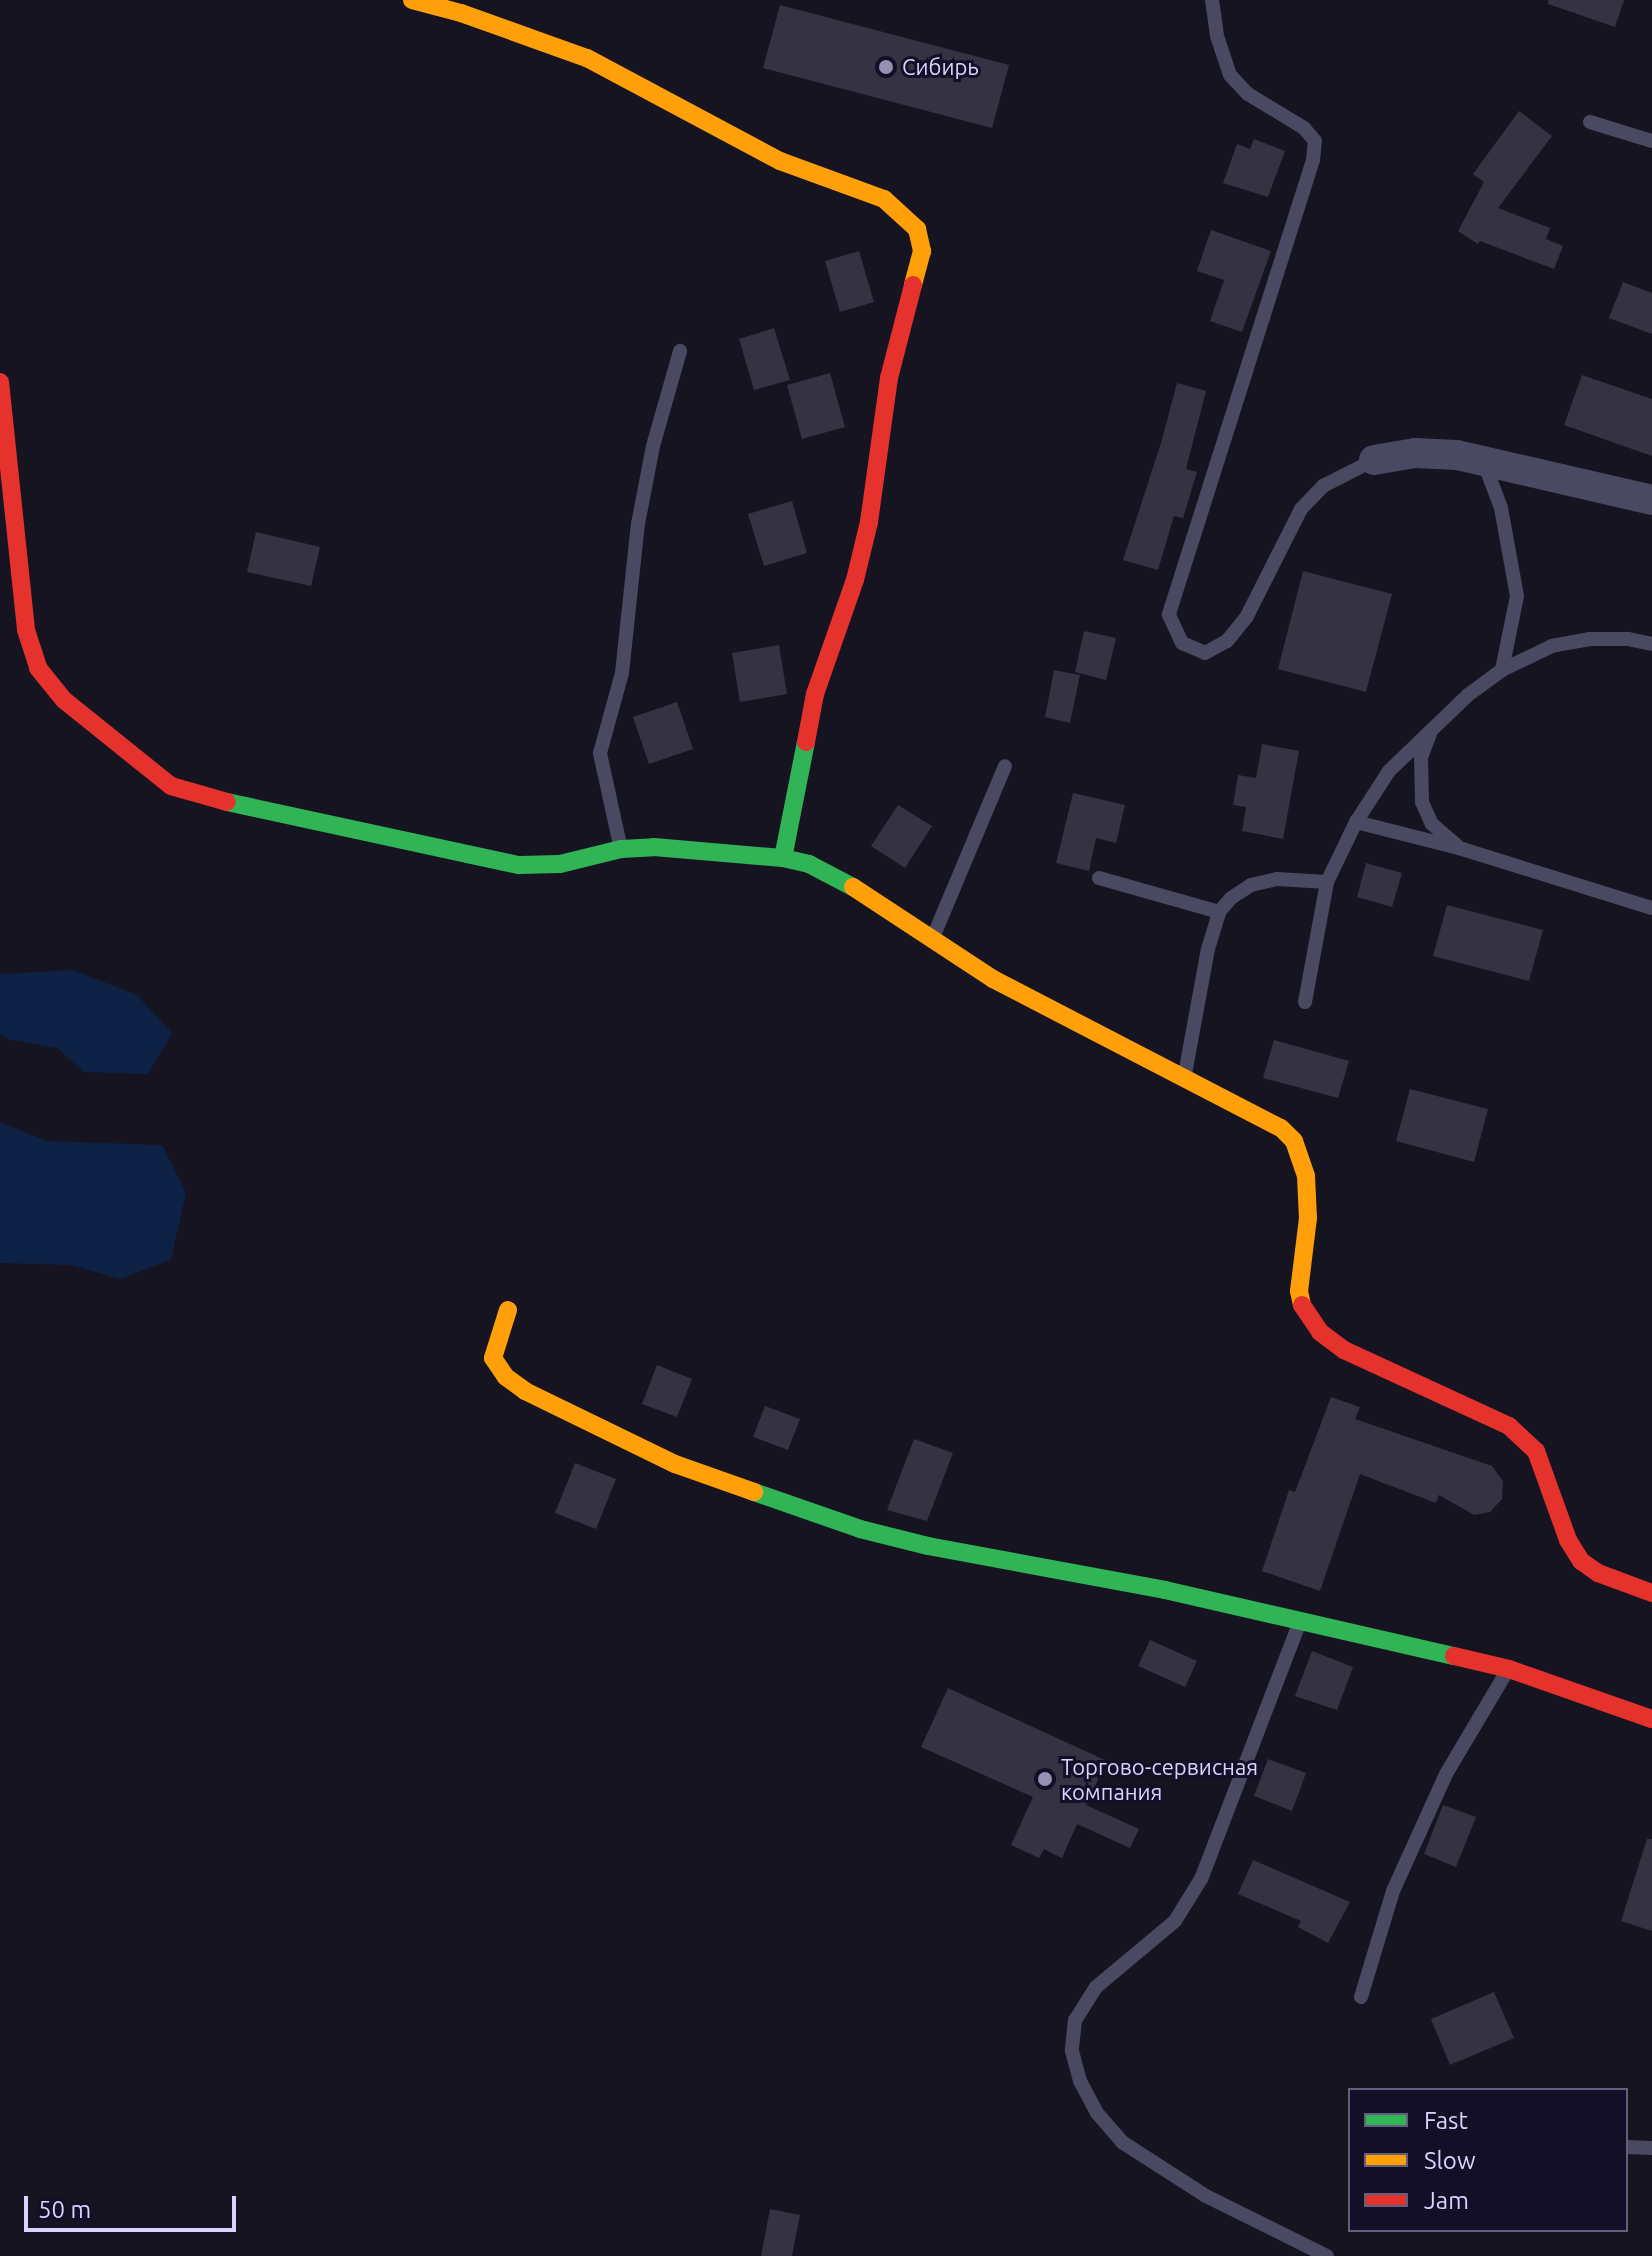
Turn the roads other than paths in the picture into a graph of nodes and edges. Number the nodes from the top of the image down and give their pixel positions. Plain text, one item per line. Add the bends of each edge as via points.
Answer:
1 (412, 0) edge
2 (1212, 0) edge
3 (463, 6) edge
4 (1590, 122) dead end
5 (1652, 141) edge
6 (680, 351) dead end
7 (0, 382) edge
8 (1374, 460) joint
9 (1483, 460) junction
10 (1652, 500) edge
11 (1652, 644) edge
12 (1502, 670) junction
13 (1433, 726) junction
14 (1005, 766) dead end
15 (1356, 822) junction
16 (1459, 848) junction
17 (621, 849) junction
18 (783, 858) junction
19 (1099, 878) dead end
20 (1327, 882) junction
21 (1652, 908) edge
22 (1219, 912) junction
23 (932, 939) junction
24 (1305, 1002) dead end
25 (1185, 1078) junction
26 (508, 1310) dead end
27 (1652, 1593) edge
28 (1300, 1620) junction
29 (1509, 1669) junction
30 (1652, 1719) edge
31 (1361, 1997) dead end
32 (1628, 2147) edge
33 (1652, 2148) edge
34 (1327, 2256) edge

1 - 3 street
2 - 8 lane via 1230,75 1315,141 1169,615 1182,643 1205,653 1227,641 1247,616 1301,509 1323,486
3 - 18 street via 611,69 780,161 884,199 917,229 922,251 889,378 869,522 855,580 815,694
4 - 5 lane
6 - 17 lane via 653,446 638,524 622,673 600,753
7 - 17 street via 26,630 38,668 64,700 137,761 171,786 211,799 519,865 560,864
8 - 9 street via 1415,453
9 - 10 street
9 - 12 lane via 1501,508 1517,596
11 - 12 lane via 1590,639 1552,646
12 - 13 lane
13 - 15 lane via 1389,771
13 - 16 lane via 1421,757 1422,802 1432,824
14 - 23 lane
15 - 16 lane
15 - 20 lane
16 - 21 lane
17 - 18 street
18 - 23 street via 838,877
19 - 22 lane
20 - 22 lane via 1277,879 1251,885
20 - 24 lane
22 - 25 lane
23 - 25 street via 993,979
25 - 27 street via 1281,1128 1294,1141 1306,1176 1308,1218 1299,1291 1304,1311 1320,1332 1344,1350 1509,1426 1536,1451 1568,1540 1581,1561
26 - 28 street via 493,1358 506,1377 675,1464 887,1536
28 - 29 street
28 - 34 lane via 1201,1879 1175,1921 1096,1987 1075,2020 1072,2051 1097,2113 1122,2142 1206,2196
29 - 30 street
29 - 31 lane via 1446,1774 1399,1878
32 - 33 lane

